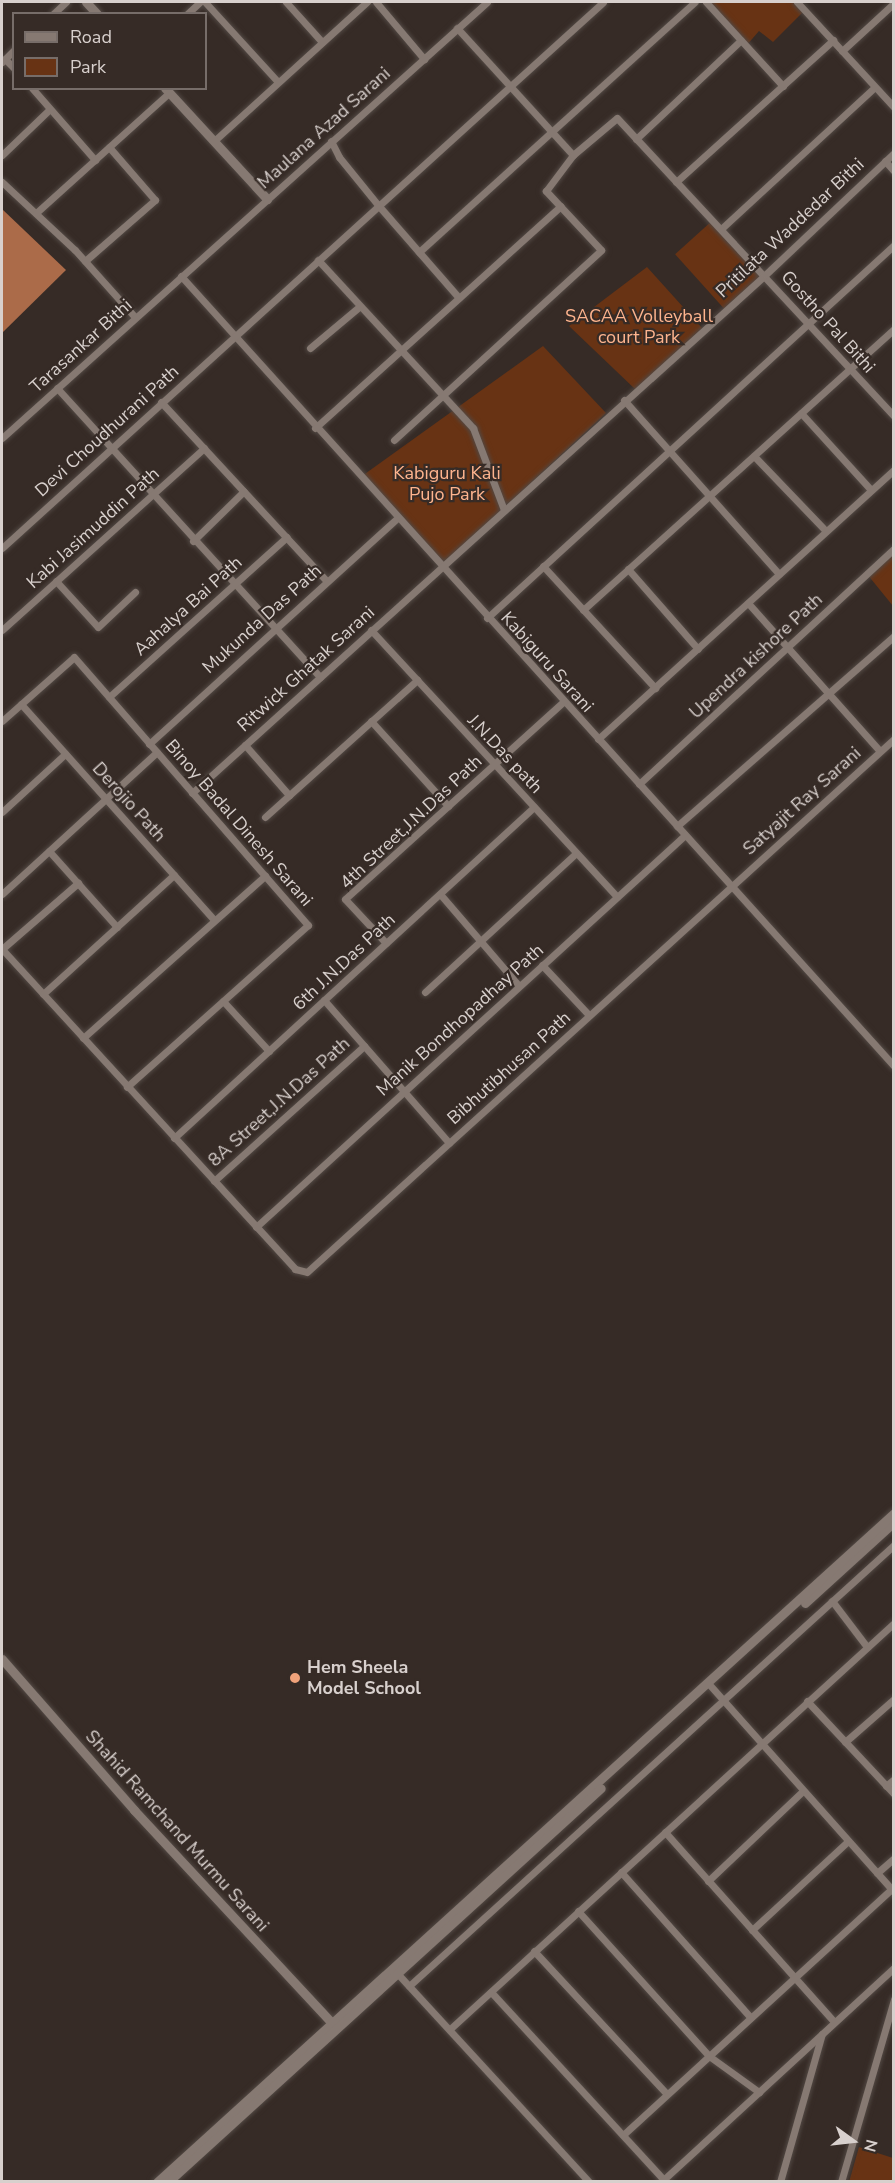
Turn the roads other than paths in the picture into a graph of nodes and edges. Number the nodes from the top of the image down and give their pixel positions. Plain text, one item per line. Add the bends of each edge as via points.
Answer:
1 (205, 2) edge
2 (286, 2) edge
3 (367, 2) edge
4 (376, 2) edge
5 (487, 2) edge
6 (603, 2) edge
7 (695, 2) edge
8 (706, 2) edge
9 (797, 2) edge
10 (893, 6) edge
11 (457, 28) junction
12 (741, 40) junction
13 (833, 40) junction
14 (322, 42) junction
15 (842, 51) junction
16 (424, 58) junction
17 (278, 82) junction
18 (511, 86) junction
19 (783, 86) junction
20 (875, 87) junction
21 (34, 90) edge
22 (167, 91) edge
23 (894, 107) edge
24 (50, 109) junction
25 (552, 132) junction
26 (636, 140) junction
27 (213, 141) junction
28 (331, 141) junction
29 (109, 147) junction
30 (894, 153) edge
31 (2, 155) edge
32 (573, 155) junction
33 (95, 160) junction
34 (885, 161) junction
35 (894, 171) edge
36 (2, 182) edge
37 (676, 182) junction
38 (267, 199) junction
39 (378, 206) junction
40 (561, 206) junction
41 (36, 213) junction
42 (721, 229) junction
43 (894, 245) edge
44 (419, 252) junction
45 (318, 260) junction
46 (85, 261) junction
47 (765, 275) junction
48 (181, 276) junction
49 (459, 298) junction
50 (360, 306) junction
51 (135, 317) junction
52 (808, 323) junction
53 (894, 329) edge
54 (232, 337) junction
55 (310, 348) dead end
56 (401, 351) junction
57 (850, 369) junction
58 (57, 388) junction
59 (441, 396) junction
60 (624, 400) junction
61 (161, 402) junction
62 (801, 413) junction
63 (893, 413) edge
64 (315, 429) junction
65 (2, 438) edge
66 (394, 440) dead end
67 (112, 447) junction
68 (204, 448) junction
69 (669, 451) junction
70 (754, 456) junction
71 (894, 470) edge
72 (871, 490) junction
73 (244, 491) junction
74 (154, 493) junction
75 (710, 496) junction
76 (504, 510) junction
77 (396, 519) junction
78 (826, 531) junction
79 (286, 537) junction
80 (193, 541) junction
81 (2, 548) edge
82 (894, 549) edge
83 (543, 566) junction
84 (440, 567) junction
85 (628, 569) junction
86 (779, 574) junction
87 (56, 581) junction
88 (327, 581) junction
89 (234, 584) junction
90 (135, 592) dead end
91 (748, 603) junction
92 (583, 610) junction
93 (2, 618) edge
94 (487, 618) junction
95 (4, 628) edge
96 (274, 628) junction
97 (371, 630) junction
98 (894, 636) edge
99 (788, 647) junction
100 (698, 649) junction
101 (320, 677) junction
102 (417, 680) junction
103 (655, 688) junction
104 (827, 694) junction
105 (109, 698) junction
106 (563, 702) junction
107 (21, 704) junction
108 (2, 721) edge
109 (371, 721) junction
110 (598, 740) junction
111 (894, 740) edge
112 (149, 744) junction
113 (245, 745) junction
114 (880, 751) junction
115 (157, 752) junction
116 (65, 754) junction
117 (495, 764) junction
118 (639, 784) junction
119 (192, 793) junction
120 (289, 795) junction
121 (106, 799) junction
122 (448, 806) junction
123 (534, 807) junction
124 (2, 812) edge
125 (266, 817) dead end
126 (677, 826) junction
127 (685, 835) junction
128 (49, 851) junction
129 (576, 853) junction
130 (174, 875) junction
131 (265, 876) junction
132 (78, 883) junction
133 (731, 884) junction
134 (2, 894) edge
135 (440, 894) junction
136 (617, 897) junction
137 (214, 920) junction
138 (117, 927) junction
139 (481, 941) junction
140 (386, 943) junction
141 (2, 949) edge
142 (542, 965) junction
143 (519, 986) junction
144 (425, 992) dead end
145 (43, 994) junction
146 (324, 1000) junction
147 (223, 1001) junction
148 (589, 1015) junction
149 (83, 1038) junction
150 (364, 1046) junction
151 (269, 1051) junction
152 (894, 1066) edge
153 (127, 1087) junction
154 (404, 1092) junction
155 (174, 1138) junction
156 (449, 1143) junction
157 (214, 1181) junction
158 (256, 1227) junction
159 (894, 1513) edge
160 (894, 1522) edge
161 (894, 1545) edge
162 (832, 1601) junction
163 (894, 1623) edge
164 (867, 1647) junction
165 (2, 1659) edge
166 (710, 1685) junction
167 (894, 1699) edge
168 (723, 1701) junction
169 (807, 1701) junction
170 (846, 1742) junction
171 (761, 1743) junction
172 (894, 1779) edge
173 (886, 1786) junction
174 (803, 1791) junction
175 (894, 1794) edge
176 (665, 1832) junction
177 (848, 1840) junction
178 (894, 1858) edge
179 (621, 1872) junction
180 (877, 1873) junction
181 (708, 1881) junction
182 (892, 1891) edge
183 (578, 1911) junction
184 (752, 1930) junction
185 (534, 1952) junction
186 (894, 1968) edge
187 (395, 1970) junction
188 (795, 1978) junction
189 (409, 1986) junction
190 (490, 1992) junction
191 (894, 1999) edge
192 (751, 2018) junction
193 (834, 2022) junction
194 (334, 2025) junction
195 (450, 2029) junction
196 (822, 2034) junction
197 (710, 2056) junction
198 (759, 2092) junction
199 (667, 2094) junction
200 (623, 2135) junction
201 (157, 2181) edge
202 (168, 2181) edge
203 (589, 2181) edge
204 (663, 2181) edge
205 (780, 2181) edge
206 (841, 2181) edge

1 - 17 street
2 - 14 street
3 - 14 street
4 - 16 street
5 - 11 street, Maulana Azad Sarani
6 - 18 street, Devi Choudhurani Path
7 - 25 street
8 - 12 street
9 - 13 street
10 - 15 street
11 - 16 street, Maulana Azad Sarani
11 - 18 street
12 - 19 street
12 - 26 street
13 - 15 street
13 - 19 street
14 - 17 street
15 - 20 street
16 - 28 street, Maulana Azad Sarani
17 - 27 street
18 - 25 street
18 - 39 street, Devi Choudhurani Path
19 - 37 street
20 - 23 street
20 - 42 street
21 - 24 street
22 - 27 street
22 - 29 street
24 - 31 street
24 - 33 street
25 - 32 street
25 - 44 street
26 - 32 street, Gostho Pal Bithi via 616,118
26 - 37 street, Gostho Pal Bithi
27 - 38 street
28 - 38 street, Maulana Azad Sarani
28 - 39 street
29 - 33 street
29 - 46 street via 155,200
30 - 34 street, Pritilata Waddedar Bithi
32 - 40 street via 546,191
33 - 41 street
34 - 35 street
34 - 47 street, Pritilata Waddedar Bithi
36 - 41 street
37 - 42 street, Gostho Pal Bithi
38 - 48 street, Maulana Azad Sarani
39 - 44 street
39 - 45 street, Devi Choudhurani Path
40 - 49 street
40 - 59 street via 601,250
41 - 46 street
42 - 47 street, Gostho Pal Bithi
43 - 52 street
44 - 49 street
45 - 50 street
45 - 54 street, Devi Choudhurani Path
46 - 51 street
47 - 52 street, Gostho Pal Bithi
47 - 60 street, Pritilata Waddedar Bithi
48 - 51 street, Tarasankar Bithi
48 - 54 street, Kabiguru Sarani
49 - 56 street
50 - 55 street
50 - 56 street
51 - 58 street, Tarasankar Bithi
52 - 57 street, Gostho Pal Bithi
52 - 69 street
53 - 57 street
54 - 61 street, Devi Choudhurani Path
54 - 64 street, Kabiguru Sarani
56 - 59 street
56 - 64 street
57 - 62 street
57 - 63 street, Gostho Pal Bithi
58 - 65 street, Tarasankar Bithi
58 - 67 street
59 - 66 street
59 - 76 street via 473,428
60 - 69 street
60 - 76 street, Pritilata Waddedar Bithi
61 - 67 street, Devi Choudhurani Path
61 - 68 street
62 - 70 street
62 - 72 street
64 - 77 street, Kabiguru Sarani
67 - 74 street
67 - 81 street, Devi Choudhurani Path
68 - 73 street
68 - 74 street, Kabi Jasimuddin Path
69 - 75 street
69 - 83 street
70 - 75 street
70 - 78 street
71 - 72 street
72 - 78 street
73 - 79 street
73 - 80 street
74 - 80 street
74 - 87 street, Kabi Jasimuddin Path
75 - 85 street
75 - 86 street
76 - 84 street, Pritilata Waddedar Bithi
77 - 84 street, Kabiguru Sarani
77 - 88 street, Mukunda Das Path
78 - 86 street
79 - 88 street
79 - 89 street, Aahalya Bai Path
80 - 89 street
82 - 99 street, Upendra kishore Path
83 - 92 street
83 - 94 street
84 - 94 street, Kabiguru Sarani
84 - 97 street, Ritwick Ghatak Sarani
85 - 92 street
85 - 100 street
86 - 91 street
87 - 90 street via 98,627
87 - 95 street, Kabi Jasimuddin Path
88 - 96 street, Mukunda Das Path
89 - 96 street
89 - 105 street, Aahalya Bai Path
91 - 99 street
91 - 100 street
92 - 103 street
93 - 95 street
94 - 106 street, Kabiguru Sarani
96 - 101 street
96 - 112 street, Mukunda Das Path
97 - 101 street, Ritwick Ghatak Sarani
97 - 102 street, J.N.Das path
98 - 104 street
99 - 104 street
99 - 118 street, Upendra kishore Path
100 - 103 street
101 - 113 street, Ritwick Ghatak Sarani
102 - 109 street
102 - 117 street, J.N.Das path
103 - 110 street
104 - 114 street
104 - 126 street
105 - 107 street, Binoy Badal Dinesh Sarani via 74,657
105 - 112 street, Binoy Badal Dinesh Sarani
106 - 110 street, Kabiguru Sarani
106 - 117 street, 4th Street,J.N.Das Path
107 - 108 street, Binoy Badal Dinesh Sarani
107 - 116 street, Derojio Path
109 - 120 street
109 - 122 street
110 - 118 street, Kabiguru Sarani
111 - 114 street, Satyajit Ray Sarani
112 - 115 street, Binoy Badal Dinesh Sarani
113 - 119 street, Ritwick Ghatak Sarani
113 - 120 street
114 - 133 street, Satyajit Ray Sarani
115 - 119 street, Binoy Badal Dinesh Sarani
115 - 121 street
116 - 121 street, Derojio Path
116 - 124 street
117 - 122 street, 4th Street,J.N.Das Path
117 - 123 street, J.N.Das path
118 - 126 street, Kabiguru Sarani
119 - 131 street, Binoy Badal Dinesh Sarani
120 - 125 street
121 - 128 street
121 - 130 street, Derojio Path
122 - 140 street, 4th Street,J.N.Das Path via 345,899
123 - 129 street, J.N.Das path
123 - 135 street, 6th J.N.Das Path
126 - 127 street, Kabiguru Sarani
127 - 133 street, Kabiguru Sarani
127 - 136 street, Manik Bondhopadhay Path
128 - 132 street
128 - 134 street
129 - 136 street, J.N.Das path
129 - 139 street
130 - 137 street, Derojio Path
130 - 138 street
131 - 137 street
131 - 147 street, Binoy Badal Dinesh Sarani via 308,925
132 - 138 street
132 - 141 street
133 - 148 street, Bibhutibhusan Path
133 - 152 street, Kabiguru Sarani
135 - 139 street
135 - 140 street, 6th J.N.Das Path
136 - 142 street, Manik Bondhopadhay Path
137 - 149 street
138 - 145 street
139 - 143 street
139 - 144 street
140 - 146 street, 6th J.N.Das Path
141 - 145 street
142 - 143 street, Manik Bondhopadhay Path
142 - 148 street
143 - 154 street, Manik Bondhopadhay Path
145 - 149 street
146 - 150 street
146 - 151 street, 6th J.N.Das Path
147 - 151 street
147 - 153 street, Binoy Badal Dinesh Sarani
148 - 156 street, Bibhutibhusan Path
149 - 153 street
150 - 154 street
150 - 157 street, 8A Street,J.N.Das Path
151 - 155 street, 6th J.N.Das Path
153 - 155 street
154 - 156 street
154 - 158 street, Manik Bondhopadhay Path
155 - 157 street
156 - 158 street, Bibhutibhusan Path via 307,1272 295,1269
157 - 158 street
159 - 166 street
160 - 166 street
161 - 162 street
162 - 164 street
162 - 168 street
163 - 164 street
164 - 169 street
165 - 194 street, Shahid Ramchand Murmu Sarani via 134,1810
166 - 168 street
166 - 187 street
167 - 170 street
168 - 171 street
168 - 189 street
169 - 170 street
169 - 171 street
170 - 173 street
171 - 174 street
171 - 176 street
172 - 173 street
173 - 175 street
174 - 177 street
174 - 181 street
176 - 179 street
176 - 181 street
177 - 180 street
177 - 184 street
178 - 180 street
179 - 183 street
179 - 192 street
180 - 182 street
181 - 184 street
182 - 188 street
183 - 185 street
183 - 197 street
184 - 188 street
185 - 190 street
185 - 199 street
186 - 193 street
187 - 189 street
187 - 194 street
188 - 192 street
188 - 193 street
189 - 195 street
190 - 195 street
190 - 200 street
191 - 206 street
192 - 197 street
193 - 196 street
194 - 201 street
194 - 202 street
195 - 203 street
196 - 198 street
196 - 205 street
197 - 198 street
197 - 199 street
198 - 204 street
199 - 200 street
200 - 204 street

